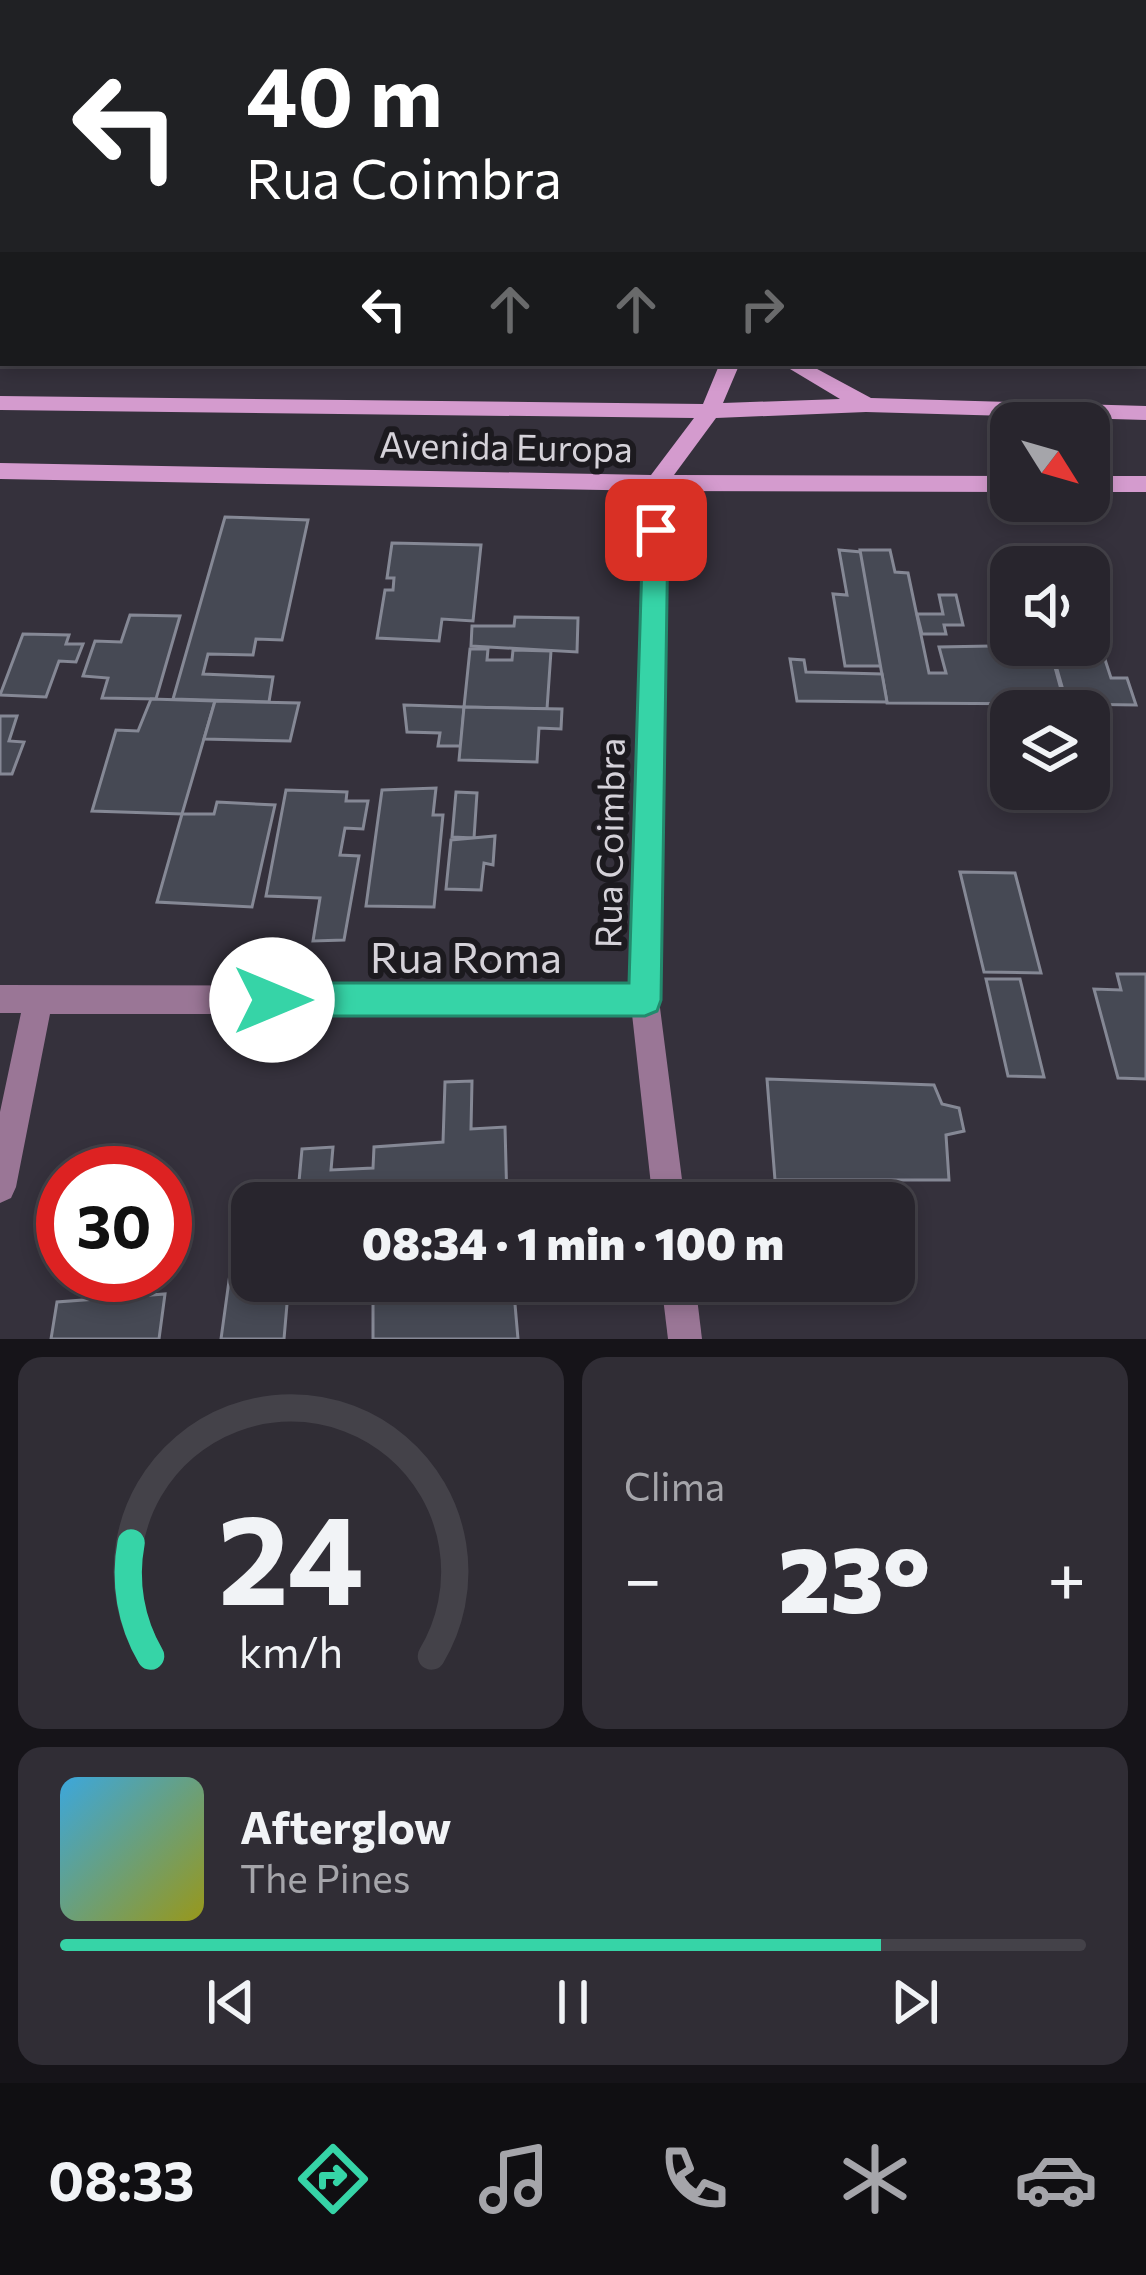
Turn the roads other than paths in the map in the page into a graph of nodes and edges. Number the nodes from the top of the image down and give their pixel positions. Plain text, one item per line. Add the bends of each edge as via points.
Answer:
1 (729, 366) edge
2 (796, 366) edge
3 (0, 404) edge
4 (866, 404) junction
5 (710, 411) junction
6 (1146, 413) edge
7 (0, 471) edge
8 (657, 483) junction
9 (990, 484) edge
10 (1110, 485) edge
11 (1145, 486) edge
12 (0, 999) edge
13 (38, 1000) junction
14 (645, 1000) junction
15 (667, 1182) edge
16 (0, 1187) edge
17 (681, 1302) edge
18 (685, 1339) edge

1 - 5 main road
2 - 4 main road
3 - 5 main road, Avenida Europa
4 - 5 main road, Avenida Europa
4 - 6 main road, Avenida Europa
5 - 8 main road
7 - 8 main road, Avenida Europa
8 - 9 main road, Avenida Europa
8 - 14 street, Rua Coimbra
10 - 11 main road
12 - 13 street, Rua Roma
13 - 14 street, Rua Roma
13 - 16 street
14 - 15 street, Rua Coimbra
17 - 18 street

